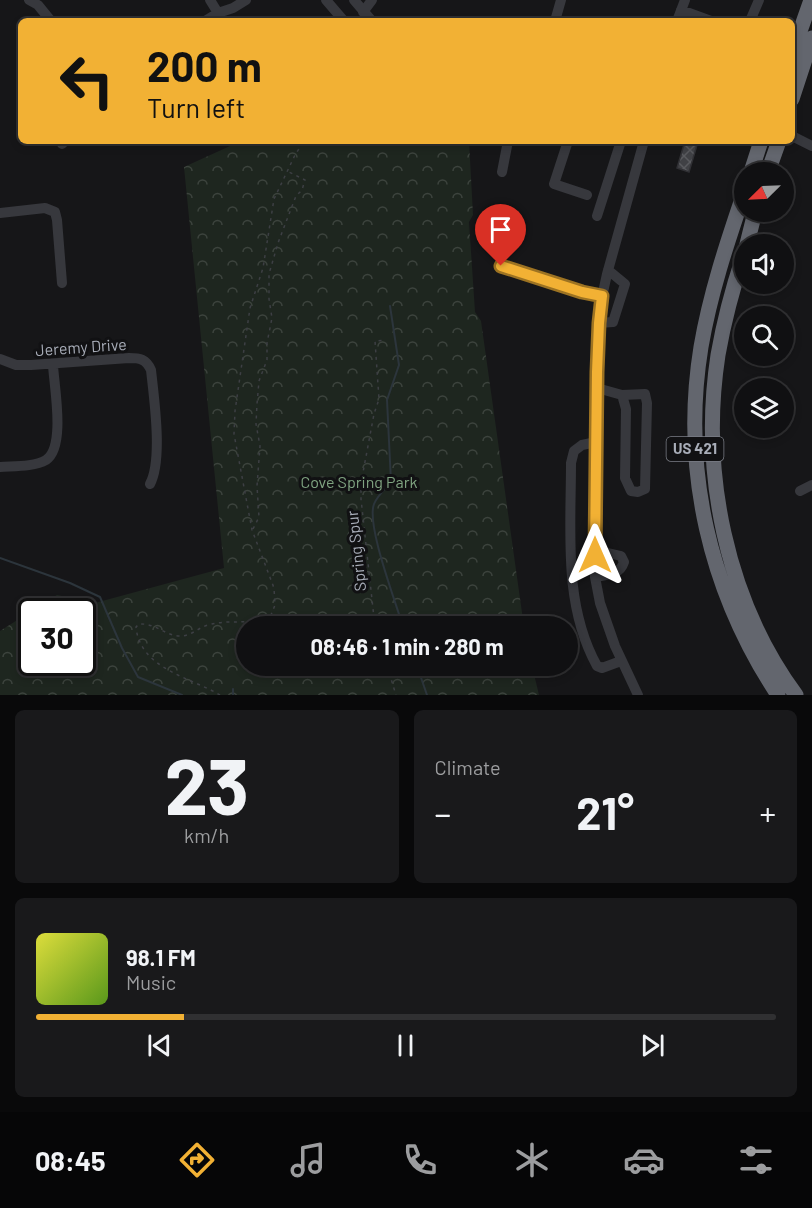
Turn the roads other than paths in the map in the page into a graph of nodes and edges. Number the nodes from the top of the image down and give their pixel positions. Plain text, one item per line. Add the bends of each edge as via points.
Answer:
1 (29, 0) edge
2 (210, 0) edge
3 (246, 0) edge
4 (326, 0) edge
5 (354, 0) edge
6 (372, 0) edge
7 (561, 0) edge
8 (759, 0) edge
9 (811, 0) edge
10 (683, 5) edge
11 (363, 12) junction
12 (221, 17) edge
13 (49, 18) edge
14 (341, 18) edge
15 (369, 18) edge
16 (556, 18) edge
17 (704, 18) edge
18 (751, 18) edge
19 (812, 39) edge
20 (795, 45) edge
21 (795, 90) edge
22 (795, 138) edge
23 (507, 144) edge
24 (567, 144) edge
25 (620, 144) edge
26 (643, 144) edge
27 (760, 144) edge
28 (777, 144) edge
29 (812, 146) edge
30 (754, 162) edge
31 (771, 162) edge
32 (502, 172) dead end
33 (587, 195) dead end
34 (0, 213) edge
35 (597, 216) dead end
36 (735, 222) edge
37 (501, 266) dead end
38 (608, 270) junction
39 (62, 283) dead end
40 (734, 287) edge
41 (602, 296) junction
42 (599, 323) junction
43 (0, 359) edge
44 (53, 364) junction
45 (597, 388) junction
46 (622, 395) junction
47 (596, 442) junction
48 (0, 467) edge
49 (150, 484) dead end
50 (812, 485) edge
51 (800, 491) dead end
52 (595, 550) junction
53 (596, 577) junction
54 (621, 661) junction
55 (638, 695) edge
56 (778, 695) edge
57 (796, 695) edge

1 - 13 street
2 - 12 street
3 - 12 street
4 - 14 street
5 - 11 street
6 - 11 street
7 - 16 street
8 - 18 street
9 - 20 highway
10 - 17 street
11 - 15 street
19 - 21 highway
22 - 29 street
23 - 32 street
24 - 33 street via 554,184
25 - 35 street
26 - 38 street
27 - 30 highway
28 - 31 highway
34 - 39 street via 45,207 55,212
36 - 56 highway, US 421 via 701,346 695,399 696,455 702,511 716,568 736,622
37 - 41 street
38 - 41 street
38 - 42 street via 625,284 613,322
40 - 57 highway, US 421 via 718,357 713,432 716,483 729,553 748,610 770,658
41 - 42 street
42 - 45 street
43 - 44 street, Jeremy Drive via 23,365
44 - 48 street via 57,440 52,454 33,464
44 - 49 street, Jeremy Drive via 129,358 148,363 157,442 156,468
45 - 46 street
45 - 47 street
46 - 46 street via 626,409 625,478 631,491 638,492 645,489 647,403 645,394
47 - 52 street
47 - 54 street via 574,451 572,463 573,592 582,630 597,666
50 - 51 street
52 - 53 street
52 - 53 street via 621,556 624,562 613,574
53 - 54 street via 604,618
54 - 55 street

